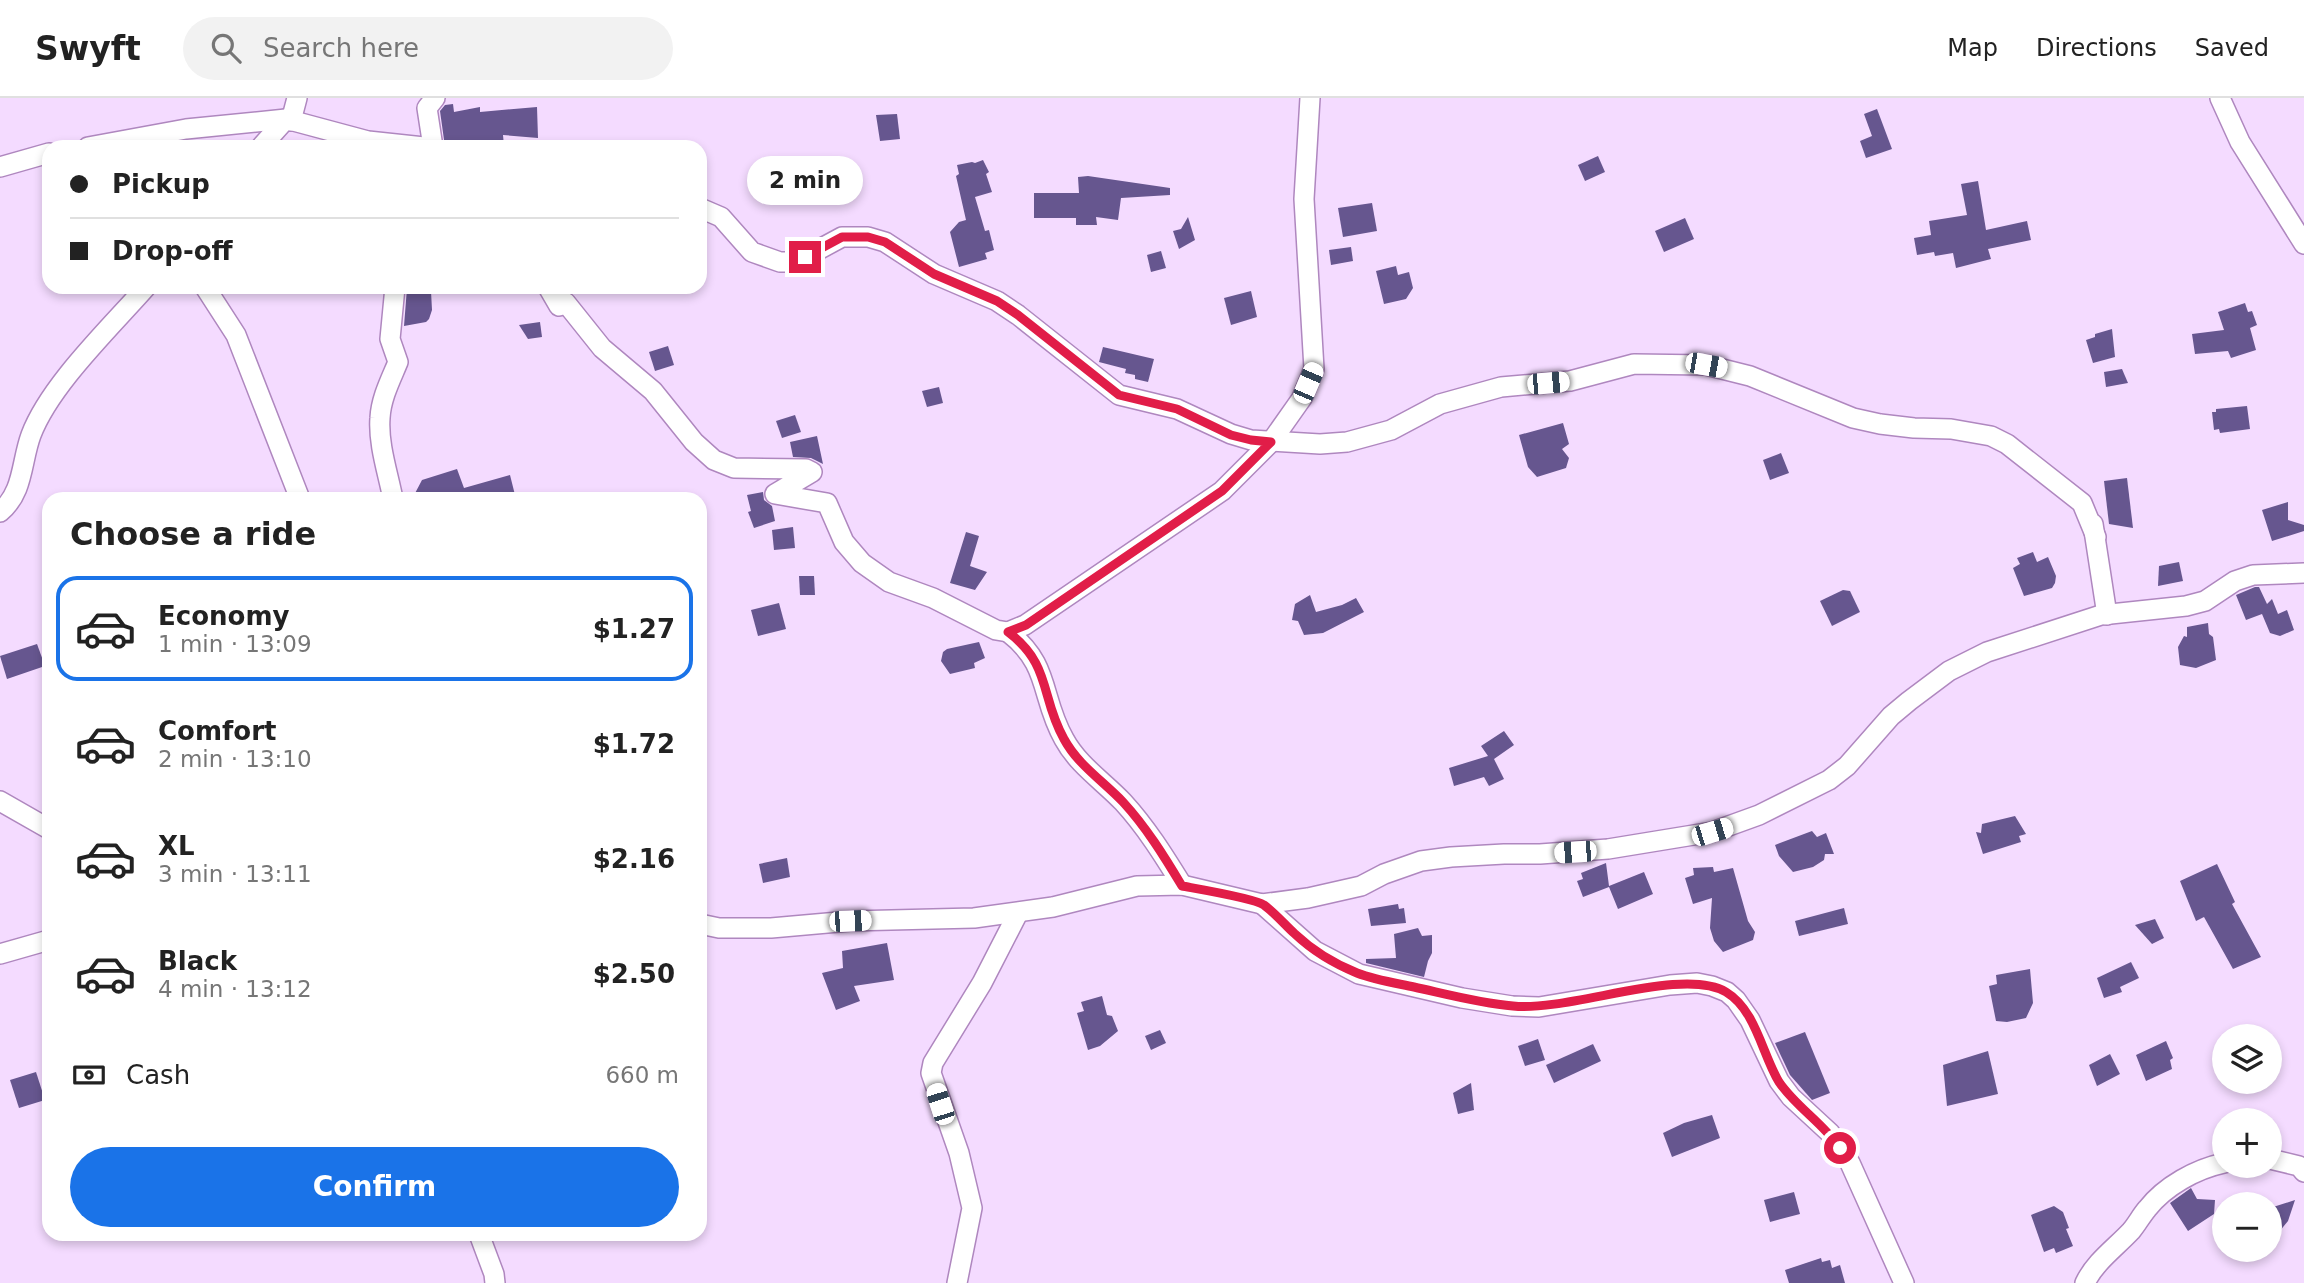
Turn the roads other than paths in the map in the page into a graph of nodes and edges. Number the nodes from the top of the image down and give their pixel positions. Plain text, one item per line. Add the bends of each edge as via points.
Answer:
1 (297, 98) edge
2 (436, 98) edge
3 (1310, 98) edge
4 (2220, 98) edge
5 (289, 120) junction
6 (157, 140) edge
7 (268, 140) edge
8 (364, 140) edge
9 (432, 140) edge
10 (42, 155) edge
11 (0, 167) edge
12 (707, 211) edge
13 (2304, 244) edge
14 (140, 294) edge
15 (210, 294) edge
16 (394, 294) edge
17 (552, 294) edge
18 (1271, 442) junction
19 (297, 492) edge
20 (392, 492) edge
21 (0, 512) edge
22 (2304, 573) edge
23 (2107, 615) junction
24 (1008, 632) junction
25 (0, 801) edge
26 (42, 825) edge
27 (1182, 886) junction
28 (1262, 904) junction
29 (1018, 913) junction
30 (707, 925) edge
31 (42, 942) edge
32 (0, 954) edge
33 (2282, 1162) edge
34 (2212, 1165) edge
35 (2304, 1172) edge
36 (482, 1241) edge
37 (495, 1283) edge
38 (957, 1283) edge
39 (1904, 1283) edge
40 (2085, 1283) edge

1 - 5 street
2 - 9 street via 427,108
3 - 18 street via 1304,199 1314,369 1302,398
4 - 13 street via 2246,152
5 - 6 street via 216,125
5 - 7 street
5 - 8 street
10 - 11 street
12 - 18 street via 721,216 752,252 780,262 805,257 842,237 885,242 934,274 997,301 1119,395 1177,409 1231,435
14 - 21 street via 44,408 14,498
15 - 19 street via 236,335
16 - 20 street via 390,339 398,362 380,418
17 - 24 street via 559,306 566,303 602,348 653,391 714,460 734,468 806,469 811,472 775,494 827,503 844,542 871,570 889,582
18 - 23 street via 1347,442 1391,430 1440,404 1501,387 1570,381 1634,363 1706,365 1750,376 1853,418 1951,429 1991,436 2007,444 2082,503 2096,537
18 - 24 street via 1222,491 1026,625
22 - 23 street via 2253,575 2205,601
23 - 28 street via 1987,652 1949,671 1891,716 1829,780 1759,815 1712,832 1608,849 1451,857 1421,862 1361,886
24 - 27 street via 1034,656 1050,709 1076,758 1143,825
25 - 26 street
27 - 28 street
27 - 29 street via 1137,886
28 - 39 street via 1315,951 1359,974 1462,998 1539,1007 1670,985 1698,984 1727,992 1750,1020 1779,1081 1830,1133 1850,1163
29 - 30 street via 771,928
29 - 38 street via 931,1073 959,1153 972,1208
31 - 32 street
33 - 35 street
34 - 40 street via 2167,1189
36 - 37 street

